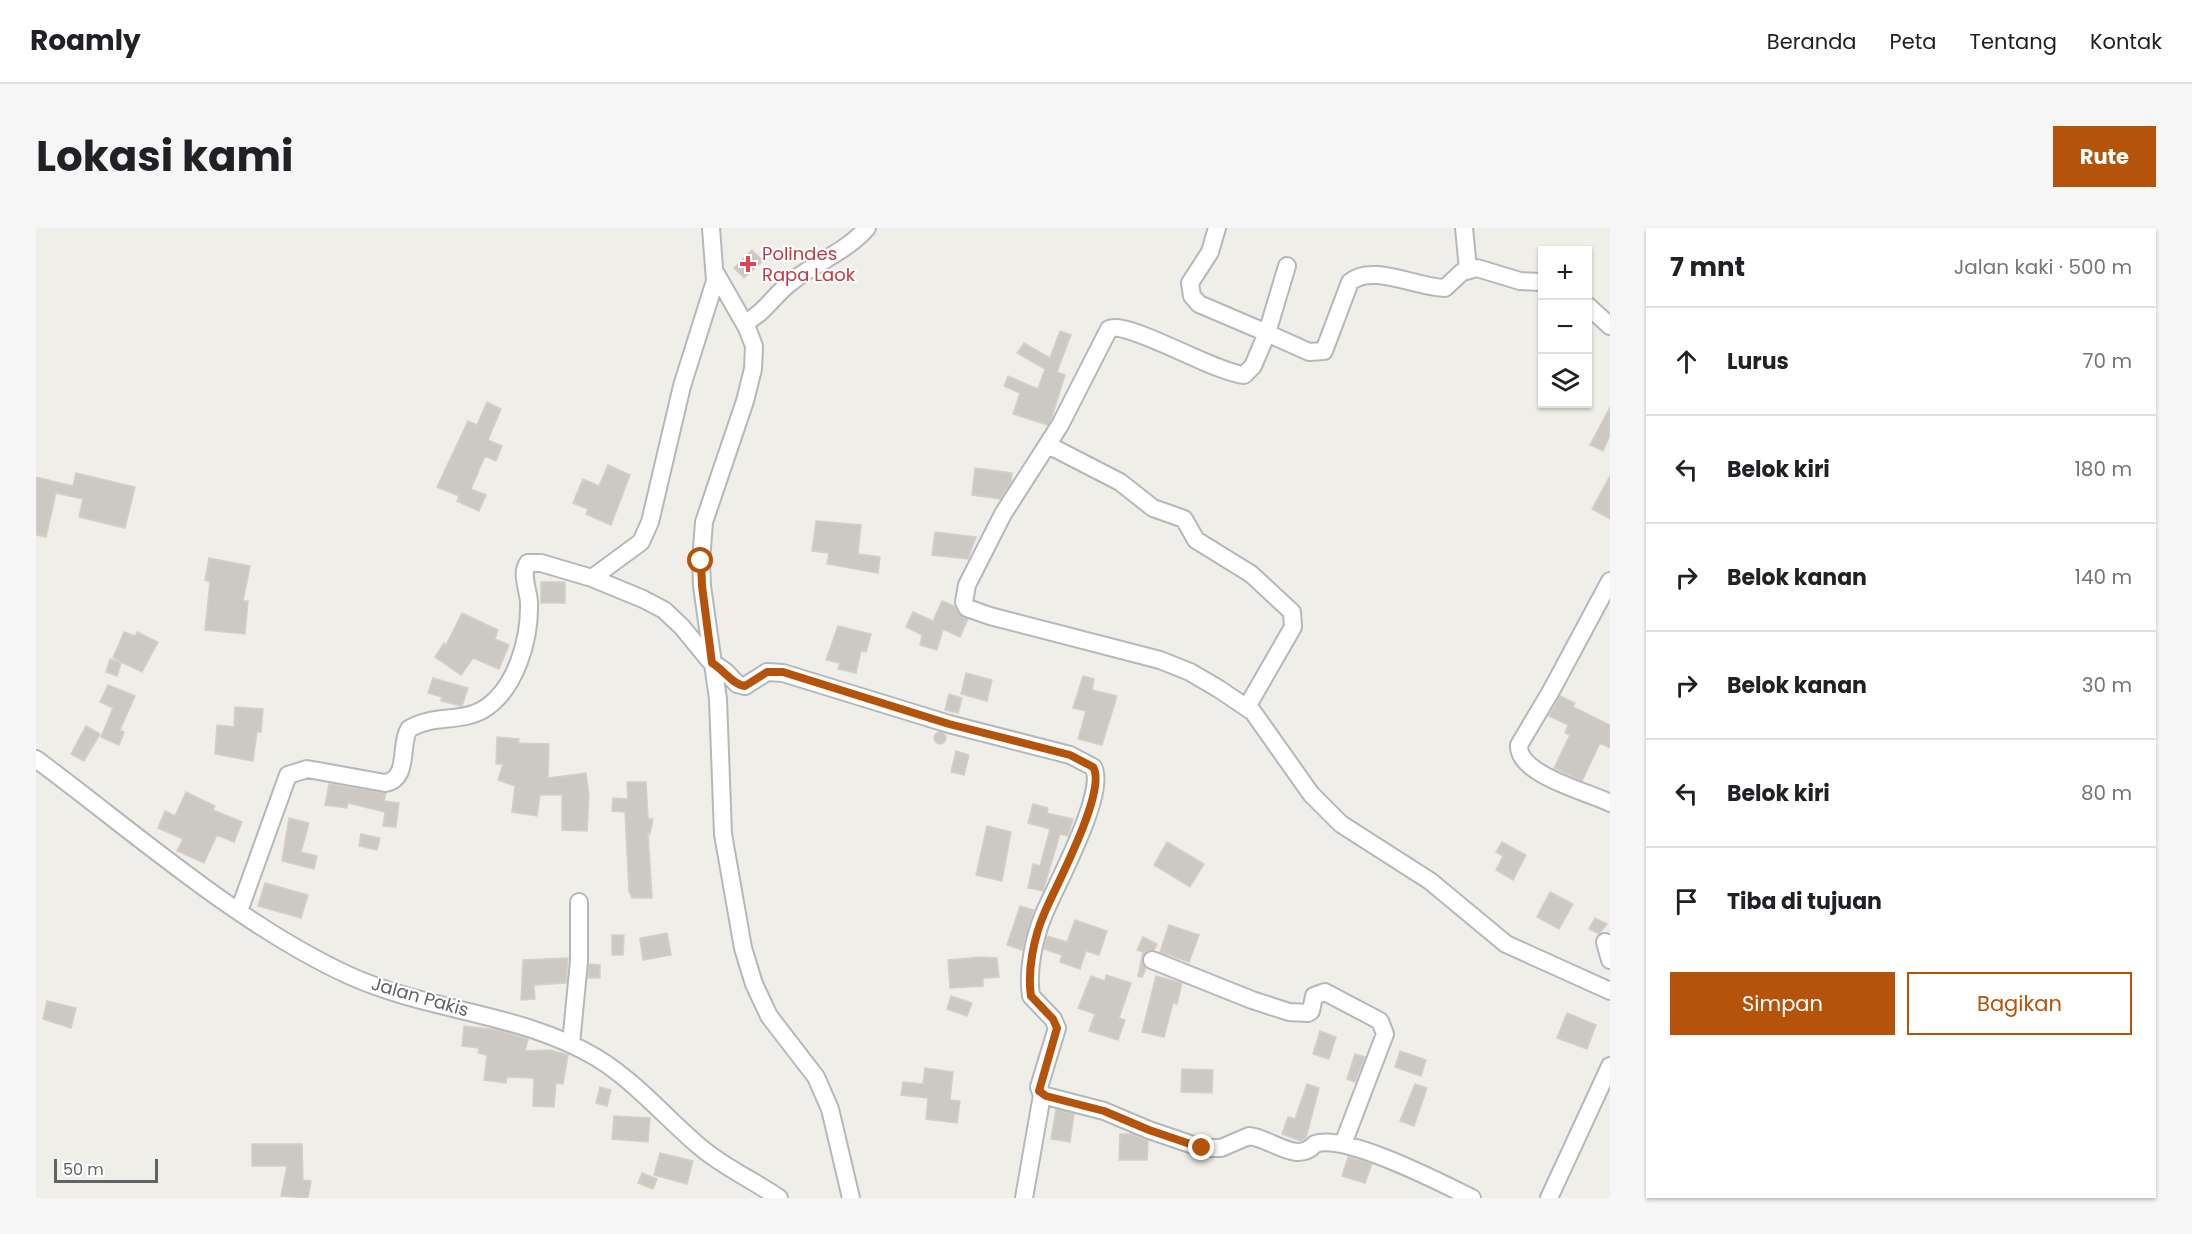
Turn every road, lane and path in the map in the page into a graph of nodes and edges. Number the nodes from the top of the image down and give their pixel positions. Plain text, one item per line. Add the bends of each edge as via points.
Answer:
1 (711, 228) edge
2 (867, 228) edge
3 (1217, 228) edge
4 (1464, 228) edge
5 (1287, 266) dead end
6 (1468, 269) junction
7 (715, 272) junction
8 (1538, 282) edge
9 (1592, 310) edge
10 (744, 323) junction
11 (1610, 326) edge
12 (1267, 333) junction
13 (1048, 445) junction
14 (592, 578) junction
15 (1610, 582) edge
16 (712, 663) junction
17 (1247, 707) junction
18 (36, 759) edge
19 (1610, 803) edge
20 (579, 902) dead end
21 (239, 911) junction
22 (1605, 942) dead end
23 (1152, 960) dead end
24 (1610, 960) edge
25 (1610, 991) edge
26 (571, 1044) junction
27 (1610, 1066) edge
28 (1042, 1095) junction
29 (1343, 1144) junction
30 (779, 1198) edge
31 (851, 1198) edge
32 (1024, 1198) edge
33 (1472, 1198) edge
34 (1549, 1198) edge

1 - 7 street
2 - 10 street via 856,240 789,284 760,315
3 - 12 street via 1210,252 1190,283 1192,296 1207,308
4 - 6 street
5 - 12 street
6 - 8 street
6 - 12 street via 1445,288 1372,274 1355,277 1324,351 1309,352
7 - 10 street
7 - 14 street via 682,386 651,522 641,542
9 - 11 street
10 - 16 street via 754,346 753,369 704,522 702,586
12 - 13 street via 1253,366 1244,375 1127,328 1111,328
13 - 17 street via 1120,482 1153,508 1184,519 1196,540 1251,574 1292,612 1293,627
13 - 17 street via 1003,514 967,585 966,606 1031,628 1160,660 1190,672
14 - 16 street via 664,610
14 - 21 street via 528,563 527,632 514,674 483,710 428,721 409,729 401,771 394,780 385,783 307,769 288,775
15 - 19 street via 1518,751 1522,758 1561,785
16 - 28 street via 741,686 767,672 783,672 949,724 1070,755 1093,767 1093,797 1035,943 1031,996 1057,1028 1039,1087
16 - 31 street via 718,699 723,834 743,948 754,984 770,1016 810,1069 830,1109
17 - 25 street via 1311,794 1341,824 1430,881 1506,944
18 - 21 street, Jalan Pakis
20 - 26 street via 580,951
21 - 26 street, Jalan Pakis via 348,975 399,995 531,1027
22 - 24 street
23 - 29 street via 1289,1012 1308,1013 1314,996 1325,992 1380,1021 1385,1034
26 - 30 street, Jalan Pakis via 626,1077 702,1148
27 - 34 street
28 - 29 street via 1104,1111 1202,1148 1221,1148 1249,1136 1299,1153 1323,1141
28 - 32 street
29 - 33 street via 1418,1172

